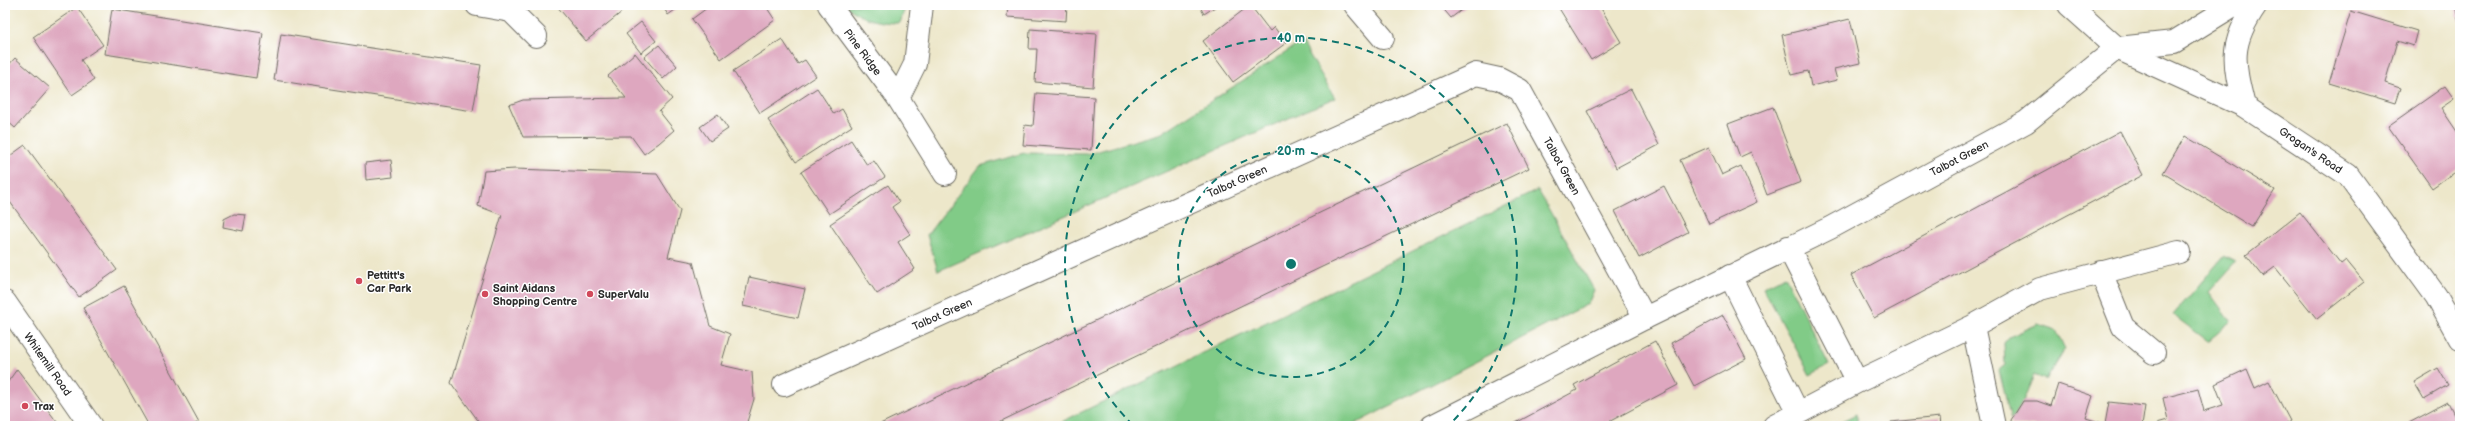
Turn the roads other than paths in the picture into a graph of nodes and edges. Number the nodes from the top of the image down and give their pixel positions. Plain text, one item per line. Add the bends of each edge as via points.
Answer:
1 (477, 5) edge
2 (829, 5) edge
3 (922, 5) edge
4 (1355, 5) edge
5 (2068, 5) edge
6 (2234, 5) edge
7 (2256, 5) edge
8 (536, 36) dead end
9 (1383, 38) dead end
10 (2117, 48) junction
11 (898, 98) junction
12 (2244, 106) junction
13 (945, 174) dead end
14 (1788, 247) junction
15 (2179, 252) dead end
16 (2101, 272) junction
17 (1730, 276) junction
18 (5, 302) edge
19 (1645, 318) junction
20 (1973, 326) junction
21 (2460, 340) edge
22 (2154, 353) dead end
23 (1857, 382) junction
24 (784, 385) dead end
25 (1798, 413) junction
26 (91, 426) edge
27 (1432, 426) edge
28 (1774, 426) edge
29 (1994, 426) edge

1 - 8 street via 511,11
2 - 11 street, Pine Ridge
3 - 11 street via 914,64
4 - 9 street
5 - 10 street, Grogan's Road
6 - 10 street via 2174,42
7 - 12 street via 2237,39 2236,73
10 - 12 street, Grogan's Road
10 - 14 street, Talbot Green via 2026,122 1830,228
11 - 13 street, Pine Ridge
12 - 21 street, Grogan's Road via 2348,175 2436,296
14 - 17 street, Talbot Green
14 - 23 street
15 - 16 street
16 - 20 street via 2040,289
16 - 22 street via 2123,326
17 - 19 street, Talbot Green
17 - 25 street
18 - 26 street, Whitemill Road
19 - 24 street, Talbot Green via 1520,90 1499,79 1476,74
19 - 27 street, Talbot Green
20 - 23 street
20 - 29 street
23 - 25 street
25 - 28 street

